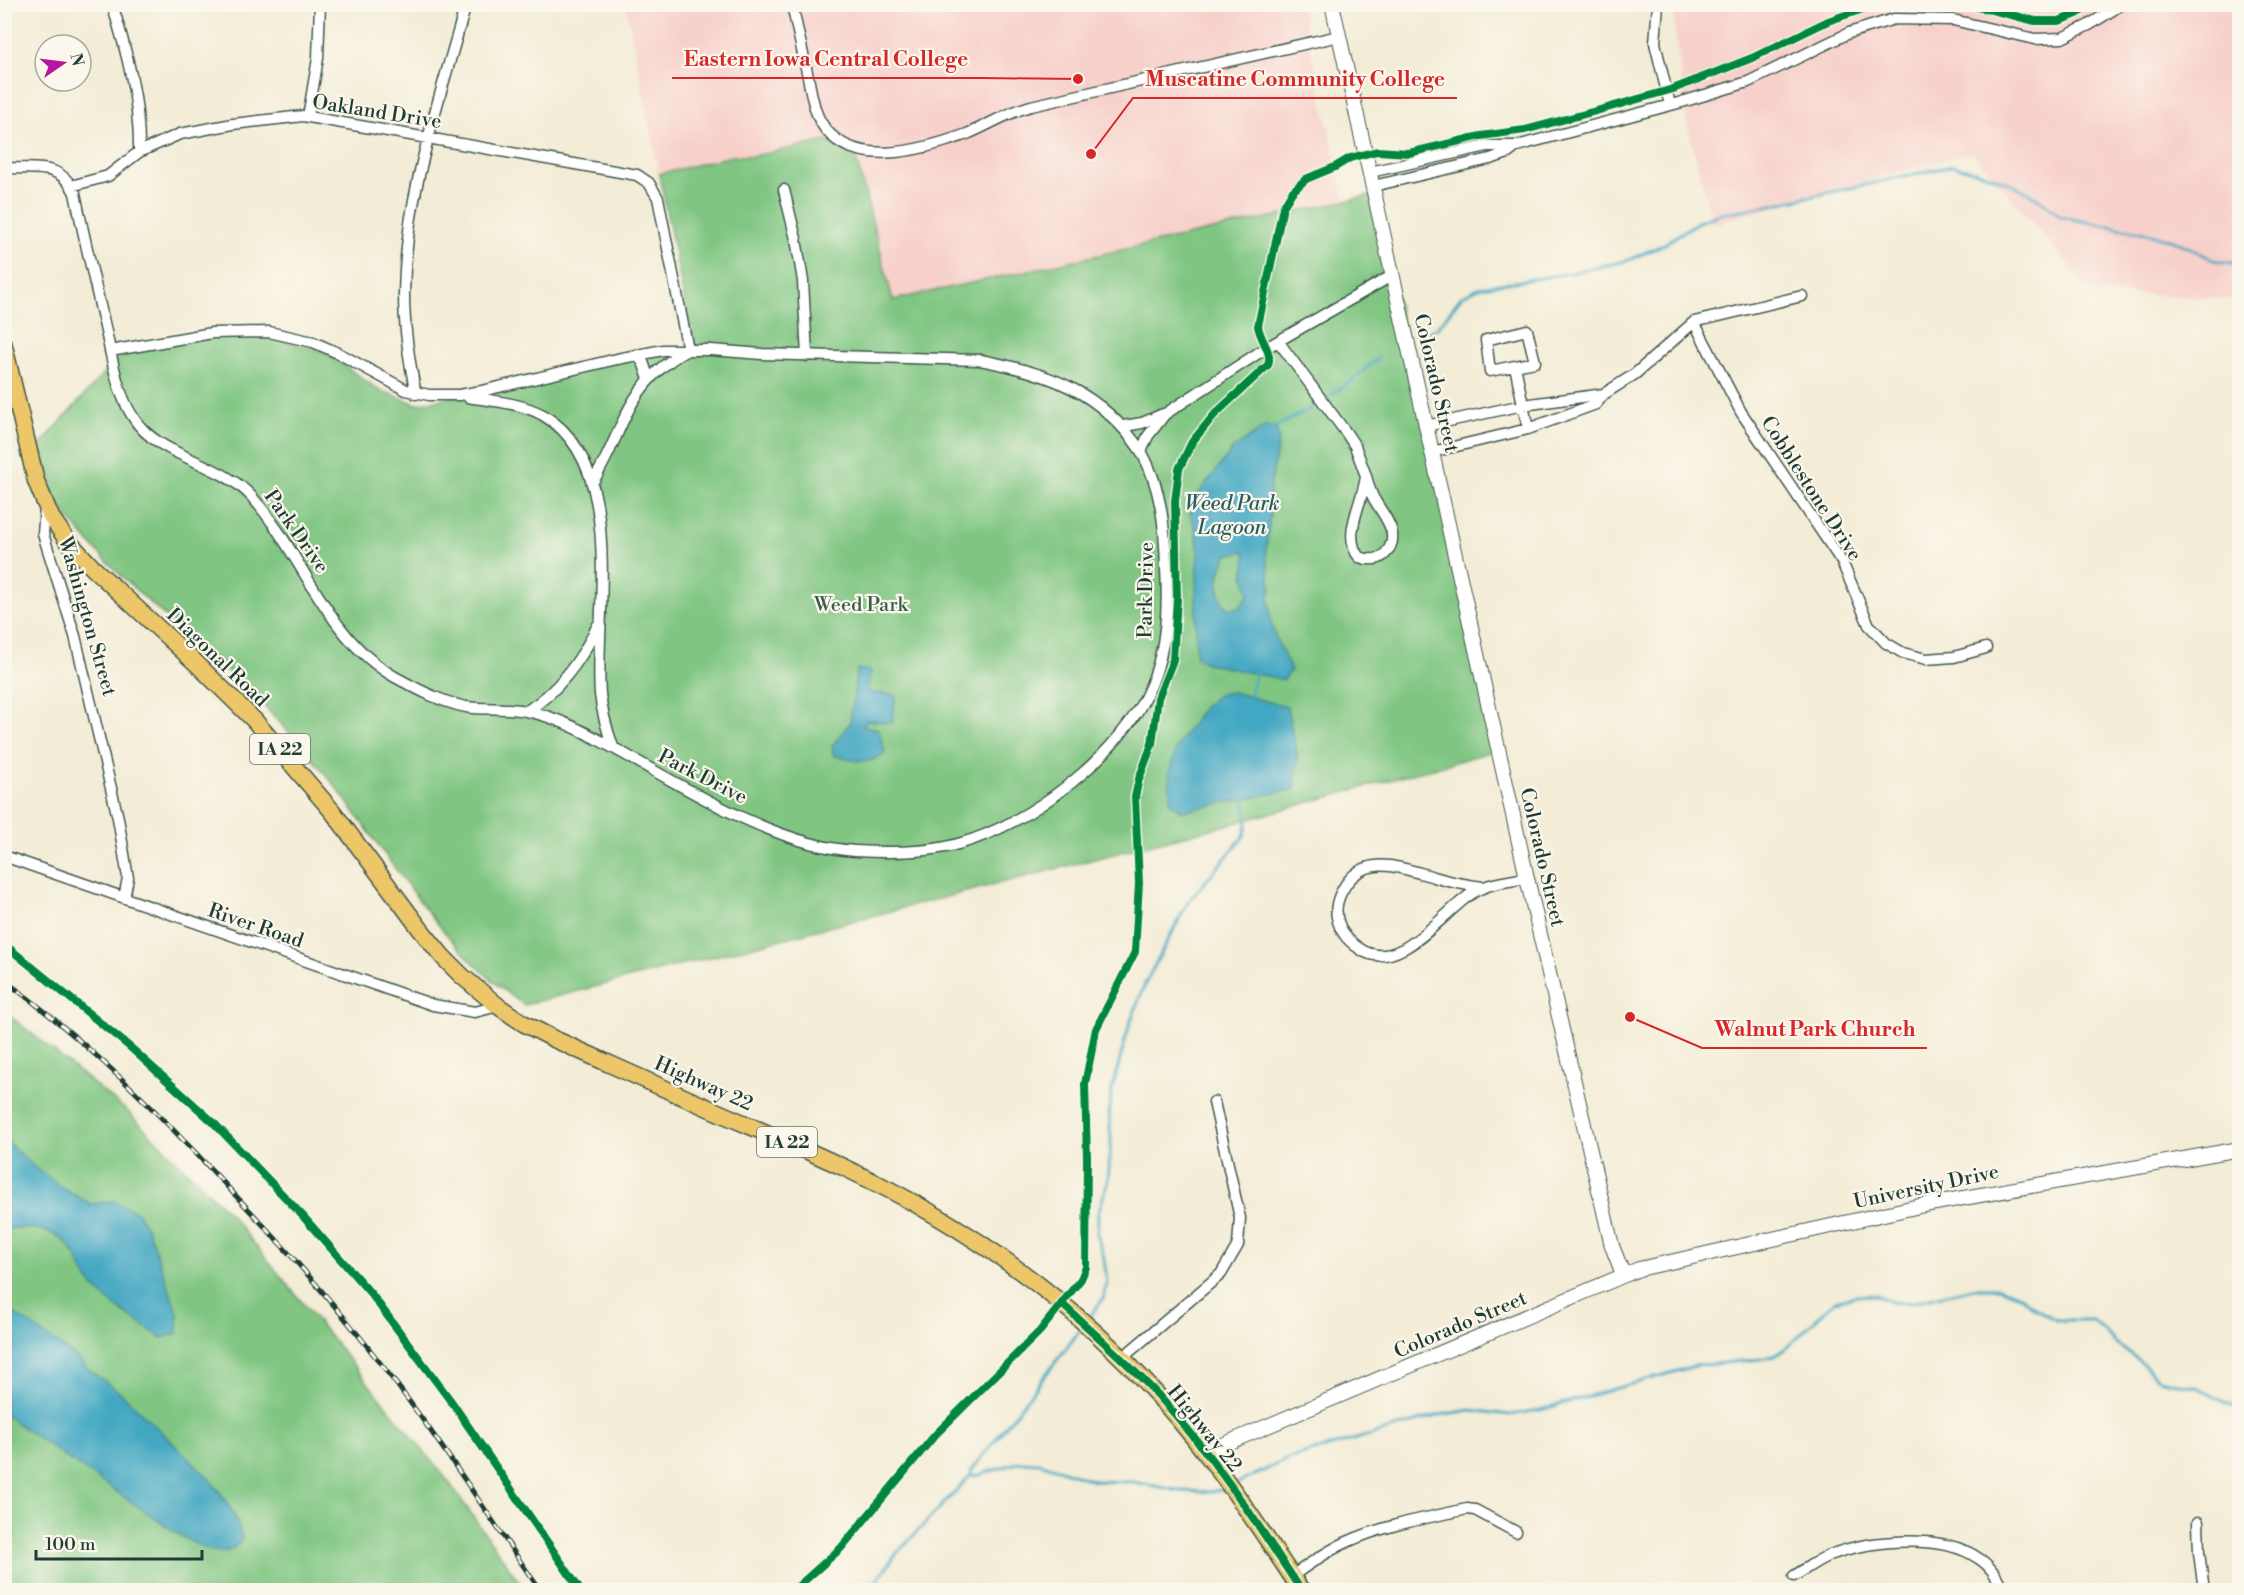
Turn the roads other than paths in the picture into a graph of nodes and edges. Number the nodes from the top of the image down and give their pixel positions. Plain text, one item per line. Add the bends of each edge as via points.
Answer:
1 (112, 4) edge
2 (320, 4) edge
3 (466, 4) edge
4 (792, 4) edge
5 (1332, 4) edge
6 (1658, 4) edge
7 (2122, 4) edge
8 (1340, 36) junction
9 (1670, 105) junction
10 (308, 117) junction
11 (428, 138) junction
12 (139, 152) junction
13 (4, 168) edge
14 (1371, 179) junction
15 (71, 186) junction
16 (784, 190) dead end
17 (1392, 274) junction
18 (1802, 296) dead end
19 (1694, 322) junction
20 (1278, 341) junction
21 (4, 346) edge
22 (688, 350) junction
23 (110, 351) junction
24 (636, 355) junction
25 (807, 356) junction
26 (1515, 366) junction
27 (649, 379) junction
28 (416, 394) junction
29 (1604, 394) junction
30 (459, 395) junction
31 (1522, 405) junction
32 (1165, 414) junction
33 (1124, 426) junction
34 (1426, 426) junction
35 (1528, 429) junction
36 (1142, 451) junction
37 (1432, 452) junction
38 (1366, 476) junction
39 (592, 483) junction
40 (45, 507) junction
41 (601, 618) junction
42 (1986, 648) dead end
43 (527, 711) junction
44 (613, 747) junction
45 (4, 856) edge
46 (1527, 878) junction
47 (1483, 887) junction
48 (124, 898) junction
49 (498, 1006) junction
50 (1214, 1102) dead end
51 (2240, 1149) edge
52 (1623, 1274) junction
53 (1122, 1358) junction
54 (1206, 1452) junction
55 (2198, 1522) dead end
56 (1516, 1532) dead end
57 (1794, 1576) dead end
58 (1296, 1583) edge
59 (2003, 1590) edge
60 (2204, 1590) edge

1 - 12 street via 135,97
2 - 10 street via 318,58
3 - 11 street
4 - 8 street via 819,119 847,147 869,153 903,150 965,135 1030,106
5 - 8 street, Colorado Street
6 - 9 street via 1655,43
7 - 9 street via 2062,38 2036,39 1953,20 1894,19 1849,33 1748,82
8 - 14 street, Colorado Street
9 - 14 street via 1517,146 1490,159
10 - 11 street, Oakland Drive
10 - 12 street, Oakland Drive via 232,124 180,134
11 - 22 street, Oakland Drive via 638,175 649,183 662,217
11 - 28 street via 405,275 407,345
12 - 15 street, Oakland Drive via 108,176
13 - 15 street via 54,171
14 - 17 street, Colorado Street
15 - 23 street, Park Drive
16 - 25 street via 803,280
17 - 20 street
17 - 34 street, Colorado Street
18 - 19 street
19 - 29 street via 1635,374
19 - 42 street, Cobblestone Drive via 1741,412 1842,562 1869,625 1886,643 1926,659 1954,657
20 - 32 street
20 - 38 street via 1355,446
21 - 40 main road, Washington Street / IA 22
22 - 24 street, Park Drive
22 - 25 street, Park Drive
22 - 27 street
23 - 28 street, Park Drive via 202,334 270,332 313,342
23 - 43 street, Park Drive via 135,421 160,444 226,476 251,496 330,613 363,654 395,677 448,702
24 - 27 street
24 - 30 street, Park Drive
25 - 33 street, Park Drive via 950,358 1012,366 1070,387 1107,410
26 - 26 street via 1535,362 1527,330 1486,340 1490,371
26 - 31 street
27 - 39 street via 624,414 605,463
28 - 30 street, Park Drive
29 - 31 street
29 - 35 street via 1596,404
30 - 39 street via 504,402 554,423 578,449
31 - 34 street
31 - 35 street
32 - 33 street
32 - 36 street
33 - 36 street, Park Drive
34 - 37 street, Colorado Street
35 - 37 street
36 - 44 street, Park Drive via 1156,485 1166,545 1166,623 1157,671 1139,710 1107,750 1046,801 1007,824 956,845 929,849 837,849 761,825
37 - 46 street, Colorado Street
38 - 38 street via 1392,537 1387,552 1370,560 1359,557 1353,545
39 - 41 street via 602,559
40 - 48 street, Washington Street via 43,534 75,636 118,818 128,878
40 - 49 main road, Diagonal Road / IA 22 via 82,557 254,720 333,812 443,957
41 - 43 street via 561,683
41 - 44 street via 600,696
43 - 44 street, Park Drive via 569,725
45 - 48 street, River Road
46 - 47 street
46 - 52 street, Colorado Street via 1612,1246
47 - 47 street via 1393,866 1370,867 1359,870 1345,883 1336,908 1338,922 1347,939 1363,951 1391,954 1412,945 1452,908
48 - 49 street, River Road via 433,1005 475,1012
49 - 53 main road, Highway 22 / IA 22 via 554,1039 853,1172 934,1214 1016,1268
50 - 53 street via 1240,1218 1238,1245 1221,1274
51 - 52 street, University Drive via 1924,1205
52 - 54 street, Colorado Street
53 - 54 main road, Highway 22 / IA 22
54 - 58 main road, Highway 22 / IA 22
55 - 60 street
56 - 58 street via 1467,1509 1405,1523 1348,1541 1328,1552
57 - 59 street via 1828,1556 1854,1547 1914,1542 1946,1546 1977,1557 1995,1574

